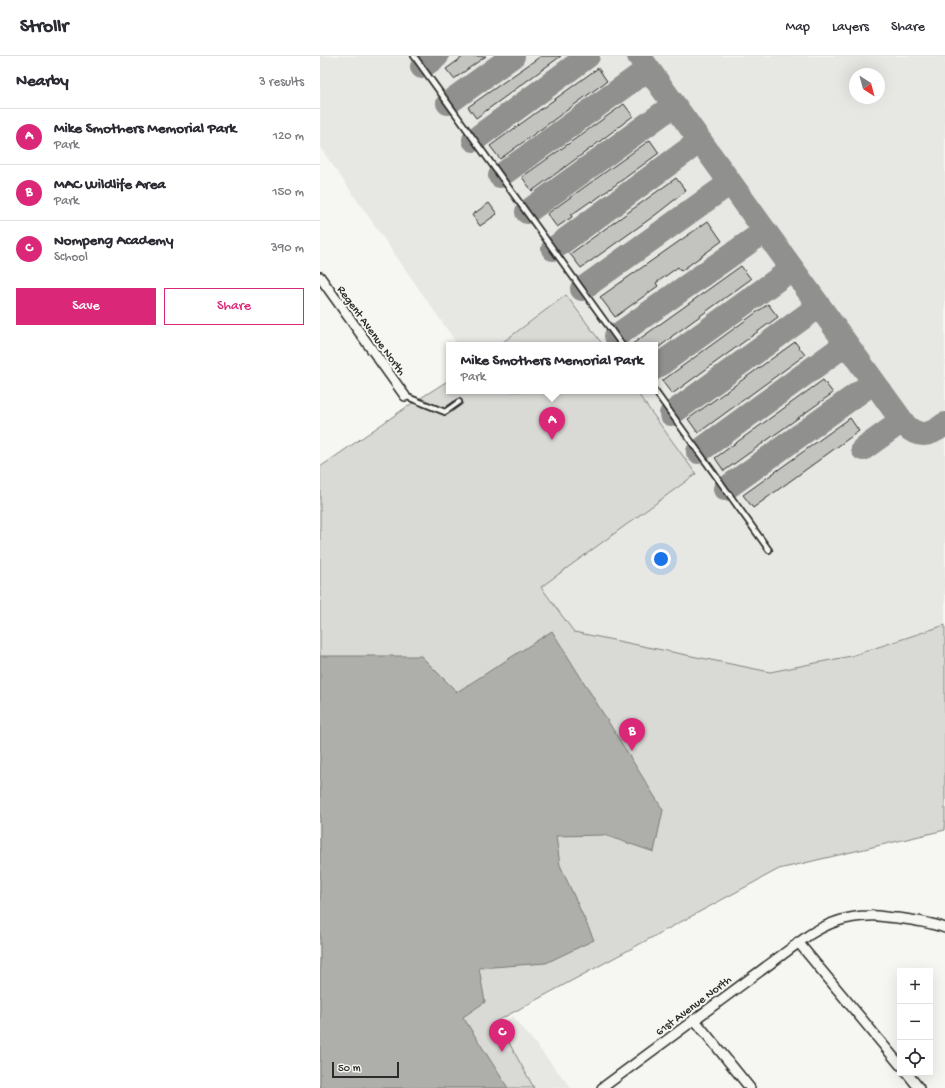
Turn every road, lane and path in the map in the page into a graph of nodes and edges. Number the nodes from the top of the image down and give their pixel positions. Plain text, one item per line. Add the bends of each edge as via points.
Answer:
1 (414, 56) edge
2 (320, 278) edge
3 (620, 342) edge
4 (657, 394) edge
5 (404, 396) joint
6 (459, 402) dead end
7 (769, 550) dead end
8 (945, 928) edge
9 (798, 942) junction
10 (694, 1019) junction
11 (897, 1061) edge
12 (910, 1076) edge
13 (602, 1088) edge
14 (750, 1088) edge
15 (920, 1088) edge

1 - 3 lane
2 - 5 street, Regent Avenue North
4 - 7 lane
5 - 6 lane via 445,412
8 - 9 street, 61st Avenue North via 918,921 871,916 854,917 822,926
9 - 10 street, 61st Avenue North
9 - 11 street
10 - 13 street, 61st Avenue North
10 - 14 street
12 - 15 street

